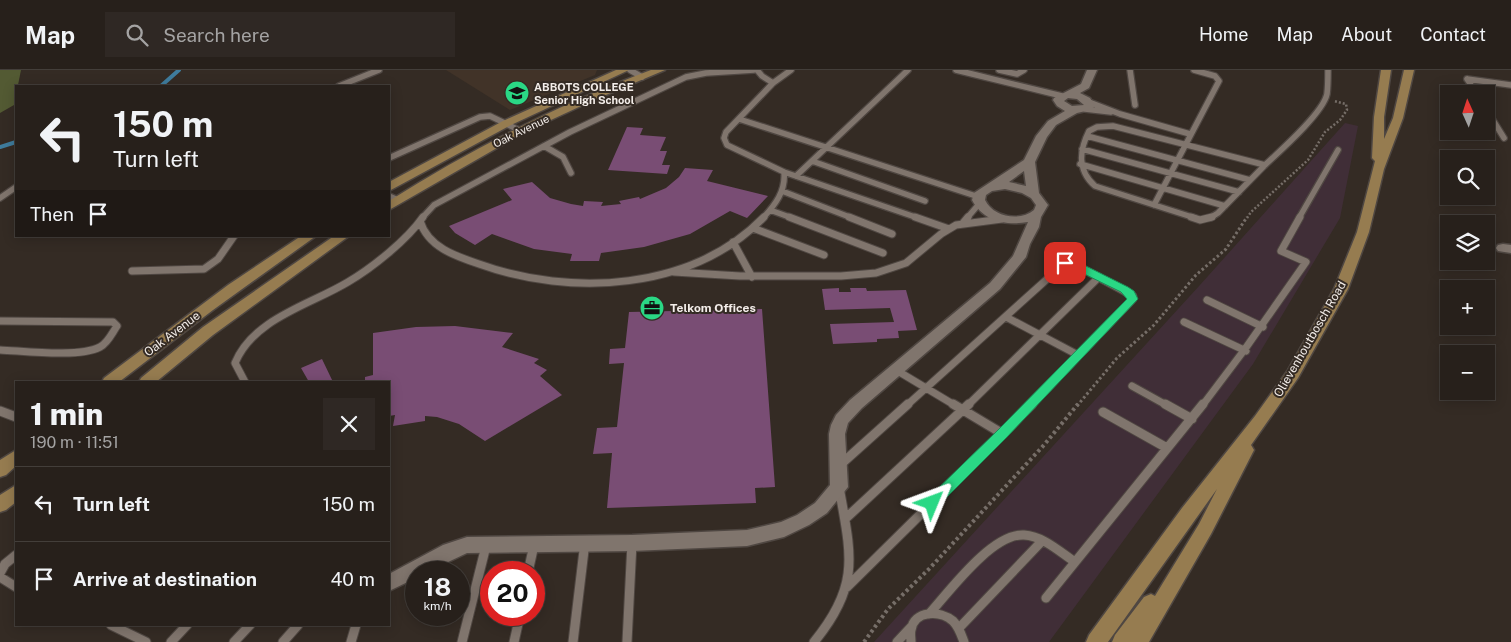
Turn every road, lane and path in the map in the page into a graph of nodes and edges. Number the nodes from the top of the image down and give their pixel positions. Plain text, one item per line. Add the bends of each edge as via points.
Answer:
1 (379, 70) edge
2 (624, 70) edge
3 (630, 70) edge
4 (660, 70) edge
5 (756, 70) edge
6 (791, 70) edge
7 (908, 70) edge
8 (956, 70) edge
9 (999, 70) edge
10 (1024, 70) edge
11 (1092, 70) edge
12 (1130, 70) edge
13 (1194, 70) edge
14 (1328, 70) edge
15 (1386, 70) edge
16 (1409, 70) edge
17 (642, 77) junction
18 (773, 83) junction
19 (342, 85) edge
20 (1471, 85) edge
21 (1511, 85) edge
22 (1085, 86) junction
23 (1326, 99) junction
24 (1063, 100) junction
25 (1084, 105) junction
26 (1135, 105) dead end
27 (739, 119) junction
28 (1055, 120) junction
29 (507, 123) junction
30 (1495, 124) edge
31 (521, 131) junction
32 (1190, 134) junction
33 (1087, 136) junction
34 (1504, 138) dead end
35 (1185, 144) junction
36 (544, 146) junction
37 (826, 148) junction
38 (1082, 149) junction
39 (1338, 150) dead end
40 (390, 158) edge
41 (1177, 160) junction
42 (812, 161) junction
43 (1029, 162) junction
44 (1080, 164) junction
45 (1265, 165) junction
46 (1378, 169) junction
47 (571, 172) dead end
48 (784, 172) junction
49 (1170, 174) junction
50 (796, 176) junction
51 (1250, 180) junction
52 (390, 186) edge
53 (995, 186) junction
54 (15, 188) edge
55 (1162, 189) junction
56 (782, 191) junction
57 (1238, 192) junction
58 (1033, 194) junction
59 (0, 198) edge
60 (979, 200) junction
61 (392, 201) edge
62 (925, 201) dead end
63 (1154, 205) junction
64 (1225, 206) junction
65 (770, 210) junction
66 (1035, 217) junction
67 (1007, 220) junction
68 (420, 221) junction
69 (963, 223) junction
70 (753, 228) junction
71 (949, 229) junction
72 (892, 234) dead end
73 (233, 237) edge
74 (308, 237) edge
75 (342, 237) edge
76 (733, 242) junction
77 (1023, 244) junction
78 (882, 253) dead end
79 (824, 255) dead end
80 (132, 271) dead end
81 (671, 272) junction
82 (752, 277) junction
83 (1099, 277) junction
84 (1207, 300) dead end
85 (1006, 317) junction
86 (0, 321) edge
87 (1184, 322) dead end
88 (1263, 327) junction
89 (1040, 335) junction
90 (0, 350) edge
91 (1246, 351) junction
92 (1078, 356) junction
93 (896, 370) junction
94 (110, 381) edge
95 (147, 381) edge
96 (245, 381) edge
97 (1132, 386) dead end
98 (926, 388) junction
99 (963, 410) junction
100 (0, 411) edge
101 (1104, 412) dead end
102 (15, 418) edge
103 (1192, 418) junction
104 (1261, 420) junction
105 (1003, 434) junction
106 (1167, 448) junction
107 (15, 458) edge
108 (838, 466) junction
109 (0, 470) edge
110 (839, 487) junction
111 (15, 493) edge
112 (0, 506) edge
113 (844, 519) junction
114 (1205, 529) junction
115 (1042, 541) junction
116 (584, 542) junction
117 (632, 543) junction
118 (534, 545) junction
119 (486, 546) junction
120 (15, 556) edge
121 (530, 561) edge
122 (1075, 562) junction
123 (0, 573) edge
124 (0, 577) edge
125 (390, 582) edge
126 (15, 587) edge
127 (847, 587) junction
128 (1046, 598) dead end
129 (929, 614) junction
130 (186, 626) edge
131 (249, 626) edge
132 (297, 626) edge
133 (356, 626) edge
134 (518, 626) edge
135 (911, 627) junction
136 (960, 627) junction
137 (126, 628) edge
138 (1097, 639) edge
139 (146, 642) edge
140 (171, 642) edge
141 (234, 642) edge
142 (283, 642) edge
143 (351, 642) edge
144 (462, 642) edge
145 (514, 642) edge
146 (573, 642) edge
147 (627, 642) edge
148 (814, 642) edge
149 (864, 642) edge
150 (897, 642) edge
151 (911, 642) edge
152 (964, 642) edge
153 (1122, 642) edge
154 (1138, 642) edge

1 - 19 lane
2 - 29 main road, Oak Avenue
3 - 17 lane
4 - 17 main road, Oak Avenue
5 - 18 lane
5 - 36 lane via 690,75
6 - 18 lane
7 - 37 lane
8 - 24 lane
9 - 10 lane via 1017,74
11 - 22 street
12 - 26 lane
13 - 32 lane via 1215,76 1219,81
14 - 23 lane
15 - 46 main road, Olievenhoutbosch Road via 1379,117
16 - 46 main road, Olievenhoutbosch Road via 1398,118
17 - 31 main road, Oak Avenue
18 - 27 lane
20 - 21 lane via 1467,79
22 - 24 street
22 - 25 street
23 - 45 lane via 1295,137
23 - 149 path via 1346,104 1347,110 1325,132 1308,160 1251,212 1226,249 1196,275 1154,325 1117,358 1044,445 888,609
24 - 25 street
24 - 25 street via 1080,96
24 - 28 street
25 - 28 street
25 - 32 lane
27 - 37 lane
27 - 48 lane via 724,135 727,145
28 - 43 street via 1042,136
29 - 31 lane
29 - 40 lane via 490,116 480,116
29 - 52 main road, Oak Avenue
30 - 34 lane
31 - 61 main road, Oak Avenue
32 - 35 lane
33 - 35 lane via 1094,128 1120,127
33 - 38 lane
33 - 41 lane
35 - 41 lane
35 - 45 lane
36 - 47 lane via 563,158
36 - 68 lane via 434,205
37 - 42 lane
37 - 60 lane
38 - 44 lane
38 - 49 lane
39 - 88 lane via 1282,251 1306,262
41 - 49 lane
41 - 51 lane
42 - 50 lane
42 - 62 lane
43 - 53 street
43 - 58 street
44 - 55 lane
44 - 63 lane via 1095,186
45 - 51 lane
46 - 104 main road, Olievenhoutbosch Road via 1363,232 1341,289
48 - 50 lane
48 - 56 lane
49 - 55 lane
49 - 57 lane
50 - 71 lane
51 - 57 lane
53 - 58 street via 1016,186
53 - 60 street via 986,188
54 - 59 lane
55 - 63 lane
55 - 64 lane
56 - 65 lane
56 - 72 lane
57 - 64 lane
58 - 66 street via 1042,205
60 - 67 street via 984,210
60 - 69 lane
63 - 64 lane via 1205,220
65 - 70 lane
65 - 78 lane
66 - 67 street
66 - 77 street
67 - 69 lane
67 - 77 street
68 - 81 lane via 427,236 449,252 516,276 595,282
68 - 96 lane via 406,238 348,282 291,310 250,340 238,354 235,364
69 - 71 lane
70 - 76 lane
70 - 79 lane
71 - 82 lane via 907,262 881,272
73 - 80 lane via 218,259 204,269
74 - 94 main road, Oak Avenue via 184,324
75 - 95 main road, Oak Avenue via 208,330
76 - 81 lane via 700,261
76 - 82 lane
77 - 93 street via 1017,260 995,286
81 - 82 lane via 711,277
83 - 85 lane via 1072,263 1065,263
83 - 89 lane
83 - 92 lane via 1130,293 1133,299
84 - 88 lane
85 - 89 lane
85 - 98 lane
86 - 90 lane via 113,322 117,326 107,341 95,350
87 - 91 lane
88 - 91 lane
89 - 92 lane
89 - 99 lane
91 - 103 lane
92 - 105 lane
93 - 98 lane
93 - 108 street via 842,419 838,434
97 - 103 lane
98 - 99 lane
98 - 108 lane
99 - 105 lane
99 - 113 lane
100 - 102 lane
101 - 106 lane
103 - 106 lane
104 - 114 main road, Olievenhoutbosch Road
104 - 138 main road, Olievenhoutbosch Road via 1188,513
105 - 127 lane
106 - 122 lane
107 - 109 main road
108 - 110 street
110 - 113 lane
110 - 117 street via 812,515 766,534 747,538
111 - 112 main road
113 - 127 lane via 850,558
114 - 153 main road
114 - 154 main road, Olievenhoutbosch Road
115 - 122 lane
115 - 129 lane via 1019,535 1005,538 986,552
115 - 136 lane
116 - 117 street
116 - 118 street
116 - 146 lane
117 - 147 lane
118 - 119 street
118 - 121 lane
119 - 125 street via 468,545 450,551
119 - 144 lane
120 - 123 lane
122 - 128 lane
124 - 126 lane
127 - 148 lane via 834,615
129 - 135 lane
129 - 136 lane via 946,616
130 - 140 lane
131 - 141 lane
132 - 142 lane
133 - 143 lane
134 - 145 lane
135 - 150 lane
135 - 151 lane
136 - 152 lane
137 - 139 lane

